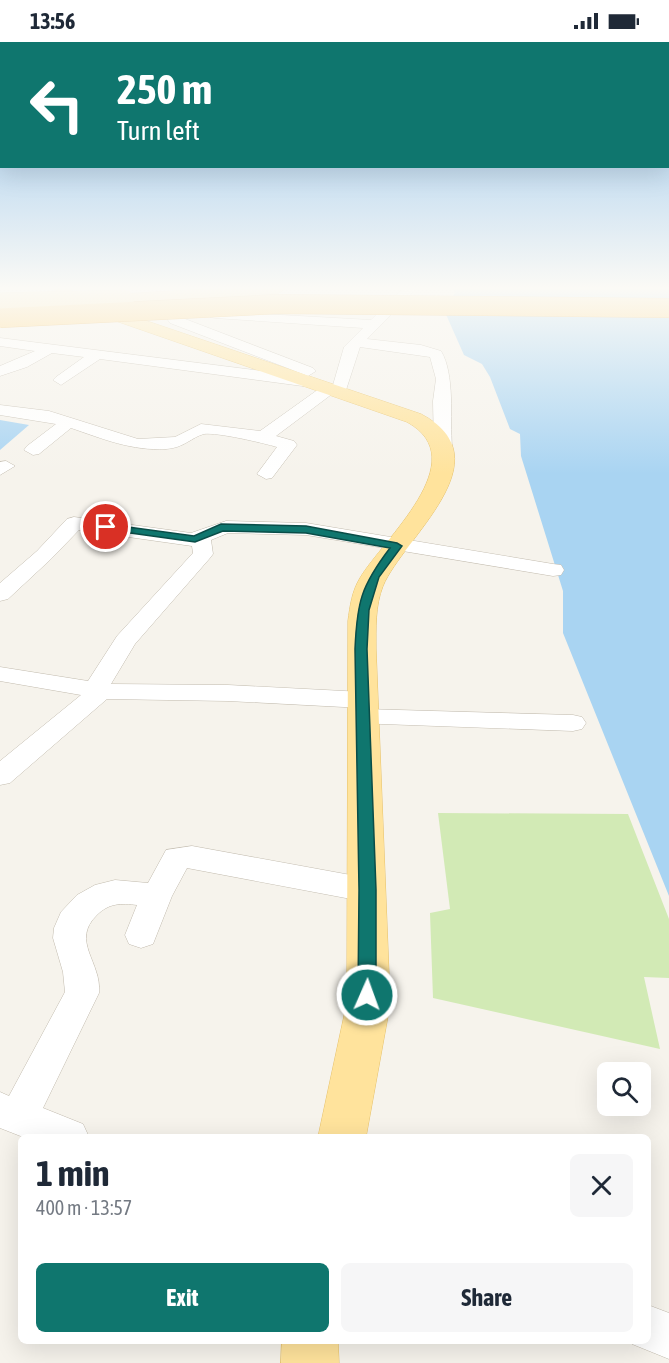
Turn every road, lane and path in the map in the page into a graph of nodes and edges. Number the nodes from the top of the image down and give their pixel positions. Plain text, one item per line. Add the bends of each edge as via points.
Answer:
1 (45, 351) edge
2 (71, 351) edge
3 (187, 351) edge
4 (254, 351) edge
5 (349, 351) edge
6 (426, 351) edge
7 (98, 354) junction
8 (194, 355) junction
9 (0, 371) edge
10 (61, 380) dead end
11 (331, 388) junction
12 (0, 411) edge
13 (69, 422) junction
14 (263, 437) junction
15 (443, 447) junction
16 (33, 450) dead end
17 (266, 474) dead end
18 (195, 539) junction
19 (397, 546) junction
20 (553, 570) dead end
21 (0, 594) edge
22 (0, 674) edge
23 (98, 691) junction
24 (363, 709) junction
25 (573, 723) dead end
26 (0, 776) edge
27 (367, 890) junction
28 (156, 896) junction
29 (141, 935) dead end
30 (9, 1114) edge
31 (61, 1134) edge
32 (343, 1134) edge
33 (651, 1329) edge
34 (669, 1336) edge
35 (310, 1344) edge
36 (310, 1363) edge

1 - 9 street
2 - 7 street
3 - 8 main road
4 - 11 street via 325,378
5 - 11 street
6 - 15 street via 436,354 444,379
7 - 8 street
7 - 10 street
8 - 11 main road
11 - 14 street
11 - 15 main road via 425,423
12 - 13 street
13 - 14 street via 137,444 181,441 201,429
13 - 16 street
14 - 17 street via 288,446
15 - 19 main road via 430,506
18 - 19 street via 221,528 291,529
18 - 21 street via 74,523
18 - 23 street via 204,543 203,554 125,642
19 - 20 street
19 - 24 main road via 374,577 363,610
22 - 23 street
23 - 24 street via 228,693
23 - 26 street
24 - 25 street
24 - 27 main road
27 - 28 street via 185,857 174,861
27 - 32 main road via 366,1016
28 - 29 street
28 - 30 street via 112,891 99,894 71,923 69,937 84,984 82,993
30 - 31 street
33 - 34 street
35 - 36 main road

